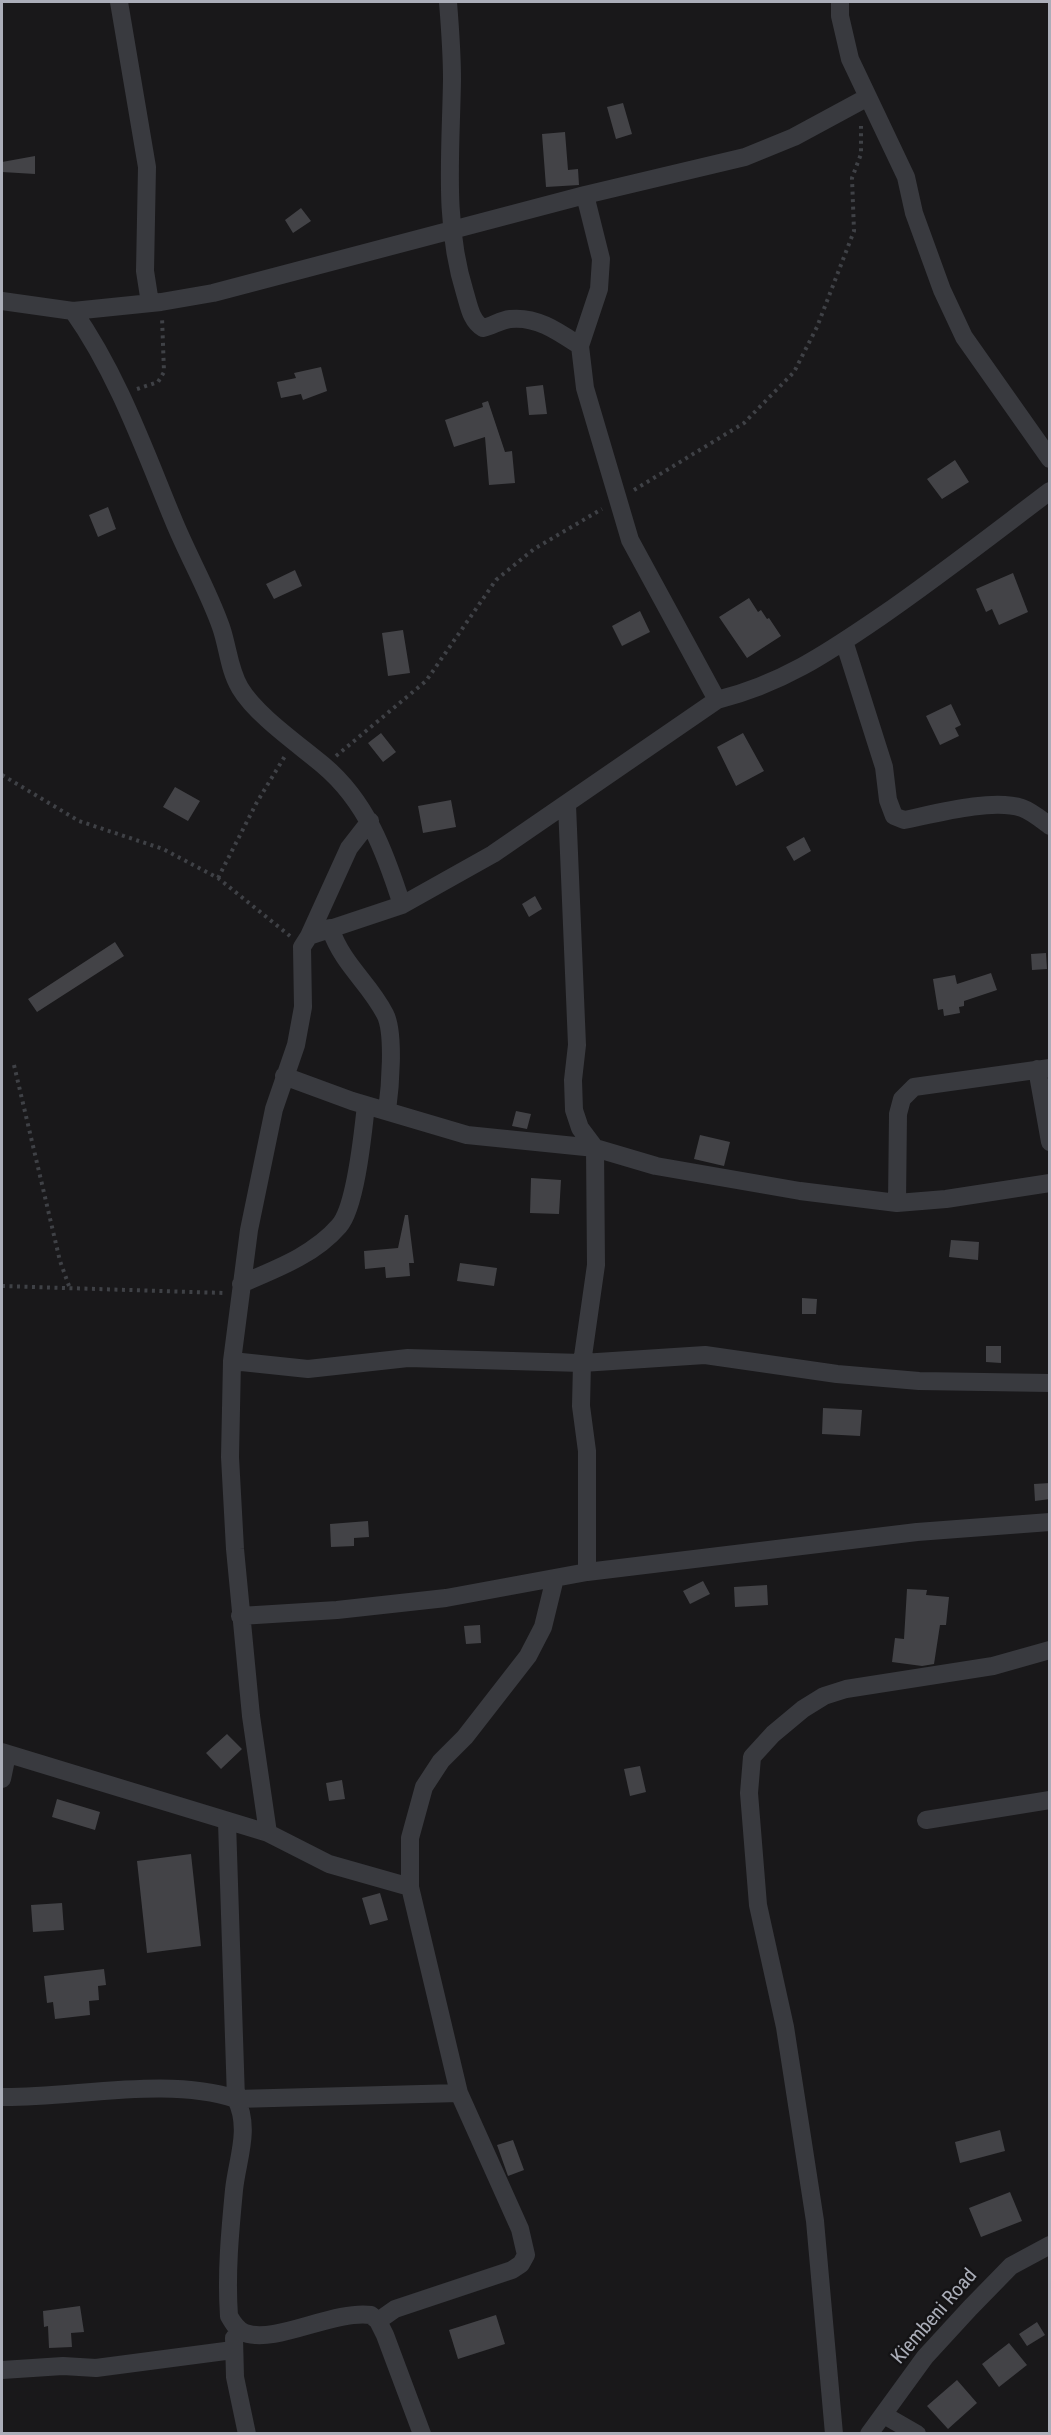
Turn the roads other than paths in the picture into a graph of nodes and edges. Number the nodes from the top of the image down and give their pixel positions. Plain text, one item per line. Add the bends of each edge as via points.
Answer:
1 (119, 2) edge
2 (448, 2) edge
3 (840, 2) edge
4 (868, 97) junction
5 (585, 195) junction
6 (451, 229) junction
7 (2, 301) edge
8 (156, 303) junction
9 (73, 311) junction
10 (580, 346) junction
11 (1050, 459) edge
12 (1050, 491) edge
13 (844, 641) junction
14 (717, 700) junction
15 (567, 805) junction
16 (370, 820) junction
17 (1050, 825) edge
18 (402, 905) junction
19 (330, 928) junction
20 (306, 942) junction
21 (1043, 1068) edge
22 (284, 1076) junction
23 (366, 1105) junction
24 (387, 1111) junction
25 (1050, 1142) edge
26 (595, 1149) junction
27 (1050, 1183) edge
28 (897, 1203) junction
29 (240, 1288) junction
30 (232, 1361) junction
31 (582, 1363) junction
32 (1050, 1383) edge
33 (1050, 1522) edge
34 (587, 1572) junction
35 (555, 1578) junction
36 (240, 1616) junction
37 (1050, 1650) edge
38 (4, 1754) edge
39 (2, 1779) edge
40 (1050, 1800) edge
41 (926, 1820) dead end
42 (227, 1822) junction
43 (268, 1833) junction
44 (410, 1887) junction
45 (459, 2093) junction
46 (2, 2097) edge
47 (236, 2100) junction
48 (1050, 2246) edge
49 (378, 2321) junction
50 (235, 2327) junction
51 (233, 2350) junction
52 (2, 2370) edge
53 (884, 2415) junction
54 (247, 2433) edge
55 (422, 2433) edge
56 (834, 2433) edge
57 (868, 2433) edge
58 (917, 2433) edge

1 - 8 street via 147,167 145,271
2 - 6 street
3 - 4 street via 850,59
4 - 5 street via 745,157
4 - 11 street via 903,167 914,213 964,337
5 - 6 street
5 - 10 street via 601,258 599,289
6 - 8 street via 213,293
6 - 10 street via 458,272 476,324 483,328 508,319 531,319
7 - 9 street
8 - 9 street
9 - 16 street via 103,359 221,627 240,689 293,743 324,766
10 - 14 street via 585,388 630,540
12 - 13 street via 930,583
13 - 14 street via 792,673 753,691
13 - 17 street via 884,767 894,816 904,820 983,806 1010,806 1023,808
14 - 15 street
15 - 18 street via 493,854
15 - 26 street via 577,1045 574,1110 580,1128
16 - 18 street
16 - 20 street via 349,848
18 - 19 street
19 - 20 street
19 - 24 street via 339,951 386,1016 391,1083
20 - 22 street via 303,1007 296,1045
21 - 25 street
21 - 28 street via 914,1087 902,1099 898,1114
22 - 23 street
22 - 29 street via 261,1166
23 - 24 street
23 - 29 street via 354,1184 341,1224 318,1246
24 - 26 street via 466,1135
26 - 28 street via 656,1166
26 - 31 street via 596,1265
27 - 28 street
29 - 30 street
30 - 31 street via 308,1369 408,1358
30 - 36 street via 230,1457
31 - 32 street via 705,1355 919,1381
31 - 34 street
33 - 34 street via 917,1532
34 - 35 street
35 - 36 street via 446,1598
35 - 44 street via 543,1627 528,1656 424,1787 410,1839
36 - 43 street
37 - 56 street via 993,1666 846,1689 824,1696 773,1734 752,1757 749,1793 758,1905 785,2027 815,2221
38 - 39 street
38 - 42 street
40 - 41 street
42 - 43 street
42 - 47 street
43 - 44 street via 329,1864
44 - 45 street
45 - 47 street
45 - 49 street via 520,2229 526,2255 512,2270 395,2309
46 - 47 street via 194,2091 218,2093
47 - 50 street via 243,2121 243,2138 236,2170 228,2297 229,2316
48 - 53 street, Kiembeni Road via 1011,2266 925,2357
49 - 50 street via 371,2314 359,2313 264,2334 245,2333
49 - 55 street
50 - 51 street
51 - 52 street via 96,2368
51 - 54 street
53 - 57 street, Kiembeni Road
53 - 58 street

